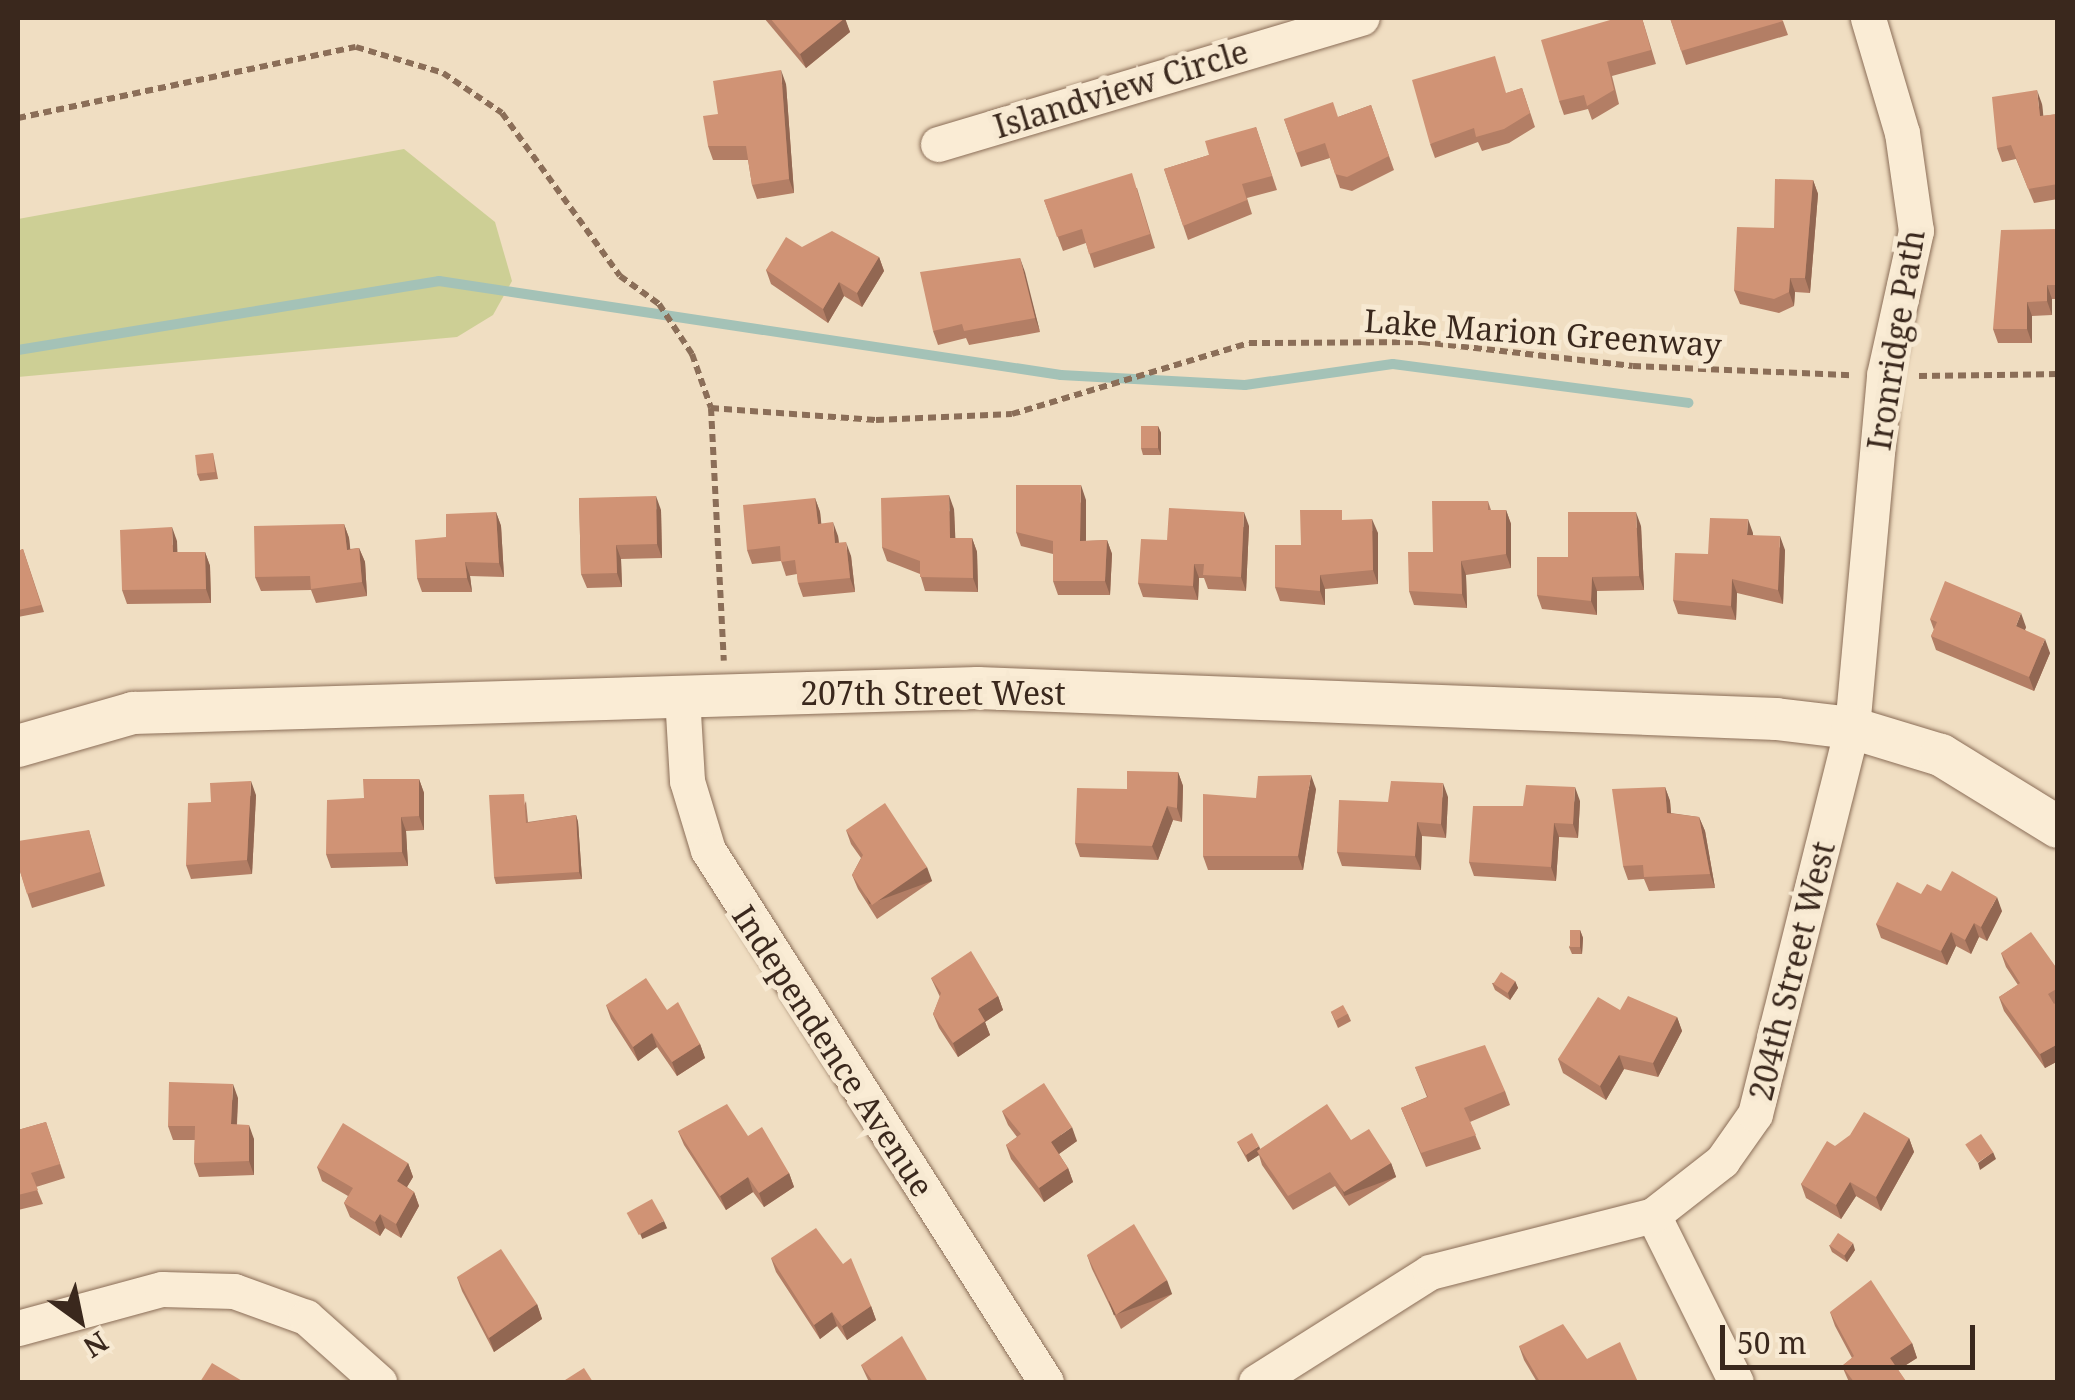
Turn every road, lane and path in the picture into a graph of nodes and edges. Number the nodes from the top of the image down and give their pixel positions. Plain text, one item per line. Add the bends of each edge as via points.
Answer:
1 (1362, 18) edge
2 (1868, 18) edge
3 (18, 118) edge
4 (938, 144) dead end
5 (2058, 374) edge
6 (1884, 375) junction
7 (711, 408) junction
8 (725, 694) junction
9 (682, 696) junction
10 (1852, 728) junction
11 (18, 746) edge
12 (2058, 827) edge
13 (1653, 1215) junction
14 (18, 1328) edge
15 (379, 1382) edge
16 (1046, 1382) edge
17 (1256, 1382) edge
18 (1736, 1382) edge

1 - 4 street, Islandview Circle
2 - 6 street, Ironridge Path via 1902,133 1916,231
3 - 7 path via 356,46 443,73 502,113 620,276 660,304
5 - 6 path, Lake Marion Greenway
6 - 7 path, Lake Marion Greenway via 1633,366 1422,342 1249,343 1012,414 895,419
6 - 10 street, Ironridge Path
7 - 8 path
8 - 9 street, 207th Street West
8 - 10 street, 207th Street West via 978,688
9 - 11 street, 207th Street West via 133,713
9 - 16 street, Independence Avenue via 687,781 708,850
10 - 12 street, 207th Street West via 1941,755
10 - 13 street, 204th Street West via 1756,1114 1722,1161
13 - 17 street, 204th Street West via 1430,1272
13 - 18 street
14 - 15 street via 143,1292 234,1291 306,1318

